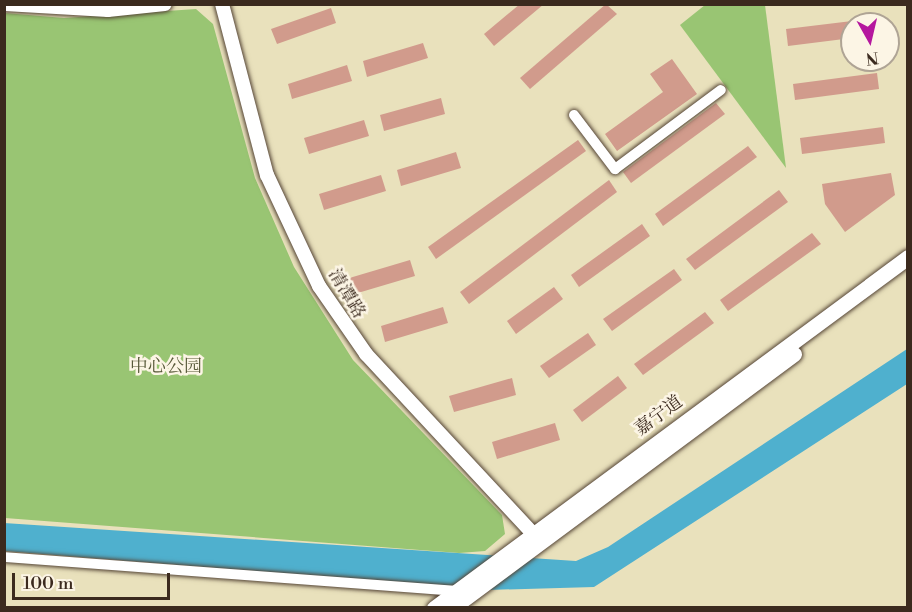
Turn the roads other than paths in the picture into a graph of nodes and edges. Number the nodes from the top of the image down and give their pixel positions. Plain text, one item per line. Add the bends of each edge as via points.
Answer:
1 (5, 4) edge
2 (165, 4) edge
3 (222, 4) edge
4 (721, 90) dead end
5 (574, 115) dead end
6 (908, 257) edge
7 (908, 269) edge
8 (537, 537) junction
9 (4, 557) edge
10 (456, 591) junction
11 (434, 608) edge
12 (452, 608) edge

1 - 2 street via 92,10
3 - 8 street, 清潭路 via 267,175 319,286 366,354
4 - 5 street via 615,168
6 - 8 main road, 嘉宁道
7 - 8 main road, 嘉宁道
8 - 10 main road, 嘉宁道 via 506,552
8 - 12 main road, 嘉宁道 via 522,556
9 - 10 street
10 - 11 main road, 嘉宁道

